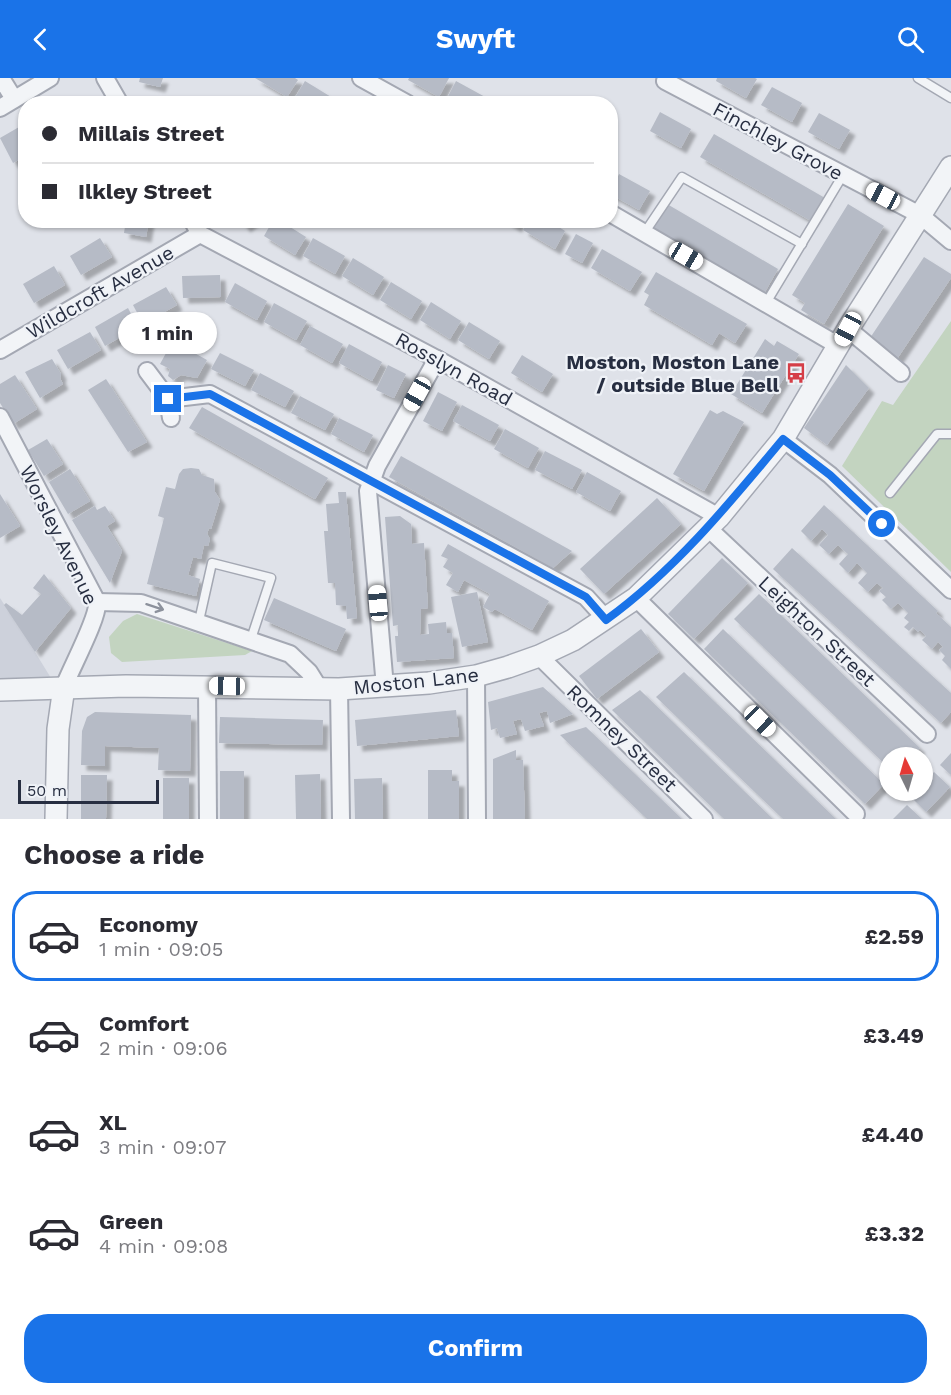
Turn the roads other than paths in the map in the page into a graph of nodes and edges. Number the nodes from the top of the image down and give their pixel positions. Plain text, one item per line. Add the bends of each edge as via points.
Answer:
1 (1, 78) edge
2 (50, 78) edge
3 (105, 78) edge
4 (361, 78) edge
5 (918, 78) edge
6 (665, 81) dead end
7 (20, 96) edge
8 (115, 96) edge
9 (394, 96) edge
10 (951, 99) edge
11 (7, 104) edge
12 (951, 167) edge
13 (843, 175) junction
14 (920, 215) junction
15 (618, 217) edge
16 (194, 228) edge
17 (198, 228) edge
18 (645, 232) junction
19 (951, 241) edge
20 (802, 244) junction
21 (766, 303) junction
22 (844, 337) junction
23 (0, 350) edge
24 (437, 359) junction
25 (147, 371) dead end
26 (900, 374) dead end
27 (168, 399) junction
28 (0, 417) edge
29 (171, 418) dead end
30 (951, 434) edge
31 (783, 439) junction
32 (372, 480) junction
33 (890, 493) dead end
34 (713, 523) junction
35 (951, 590) edge
36 (636, 598) junction
37 (97, 602) junction
38 (606, 620) junction
39 (199, 621) junction
40 (251, 639) junction
41 (539, 656) junction
42 (296, 659) junction
43 (476, 676) junction
44 (207, 686) junction
45 (64, 687) junction
46 (286, 687) junction
47 (385, 687) junction
48 (329, 688) junction
49 (0, 690) edge
50 (927, 734) dead end
51 (856, 814) dead end
52 (56, 819) edge
53 (208, 819) edge
54 (340, 819) edge
55 (477, 819) edge
56 (704, 819) edge

1 - 11 street
2 - 7 street
3 - 8 street
4 - 9 street
5 - 10 lane
6 - 13 street, Finchley Grove
12 - 14 street, Moston Lane
13 - 14 street, Finchley Grove
13 - 20 lane
14 - 19 street, Finchley Grove
14 - 22 street, Moston Lane
15 - 18 street
16 - 23 street, Wildcroft Avenue
17 - 24 street, Rosslyn Road
18 - 20 lane via 682,177
18 - 21 street
20 - 21 lane
21 - 22 street
22 - 26 street
22 - 31 street, Moston Lane
24 - 32 street
24 - 34 street, Rosslyn Road
25 - 27 street
27 - 29 street
27 - 32 street via 210,394
28 - 37 street, Worsley Avenue
30 - 33 lane via 937,434
31 - 34 street, Moston Lane
31 - 35 street via 830,475
32 - 38 street via 586,597
32 - 47 street via 368,491
34 - 36 street, Moston Lane
34 - 50 street, Leighton Street
36 - 38 street, Moston Lane
36 - 51 street
37 -> 39 street via 141,603
37 - 45 street, Worsley Avenue via 97,615
38 - 41 street, Moston Lane
39 - 40 street
39 - 40 lane via 212,563 271,578
40 - 42 street
41 - 43 street, Moston Lane
41 - 56 street, Romney Street
42 - 46 street
42 - 48 street
43 - 47 street, Moston Lane
43 - 55 street
44 - 45 street, Moston Lane
44 - 46 street, Moston Lane
44 - 53 street
45 - 49 street, Moston Lane
45 - 52 street via 58,729
46 - 48 street, Moston Lane
47 - 48 street, Moston Lane
48 - 54 street

